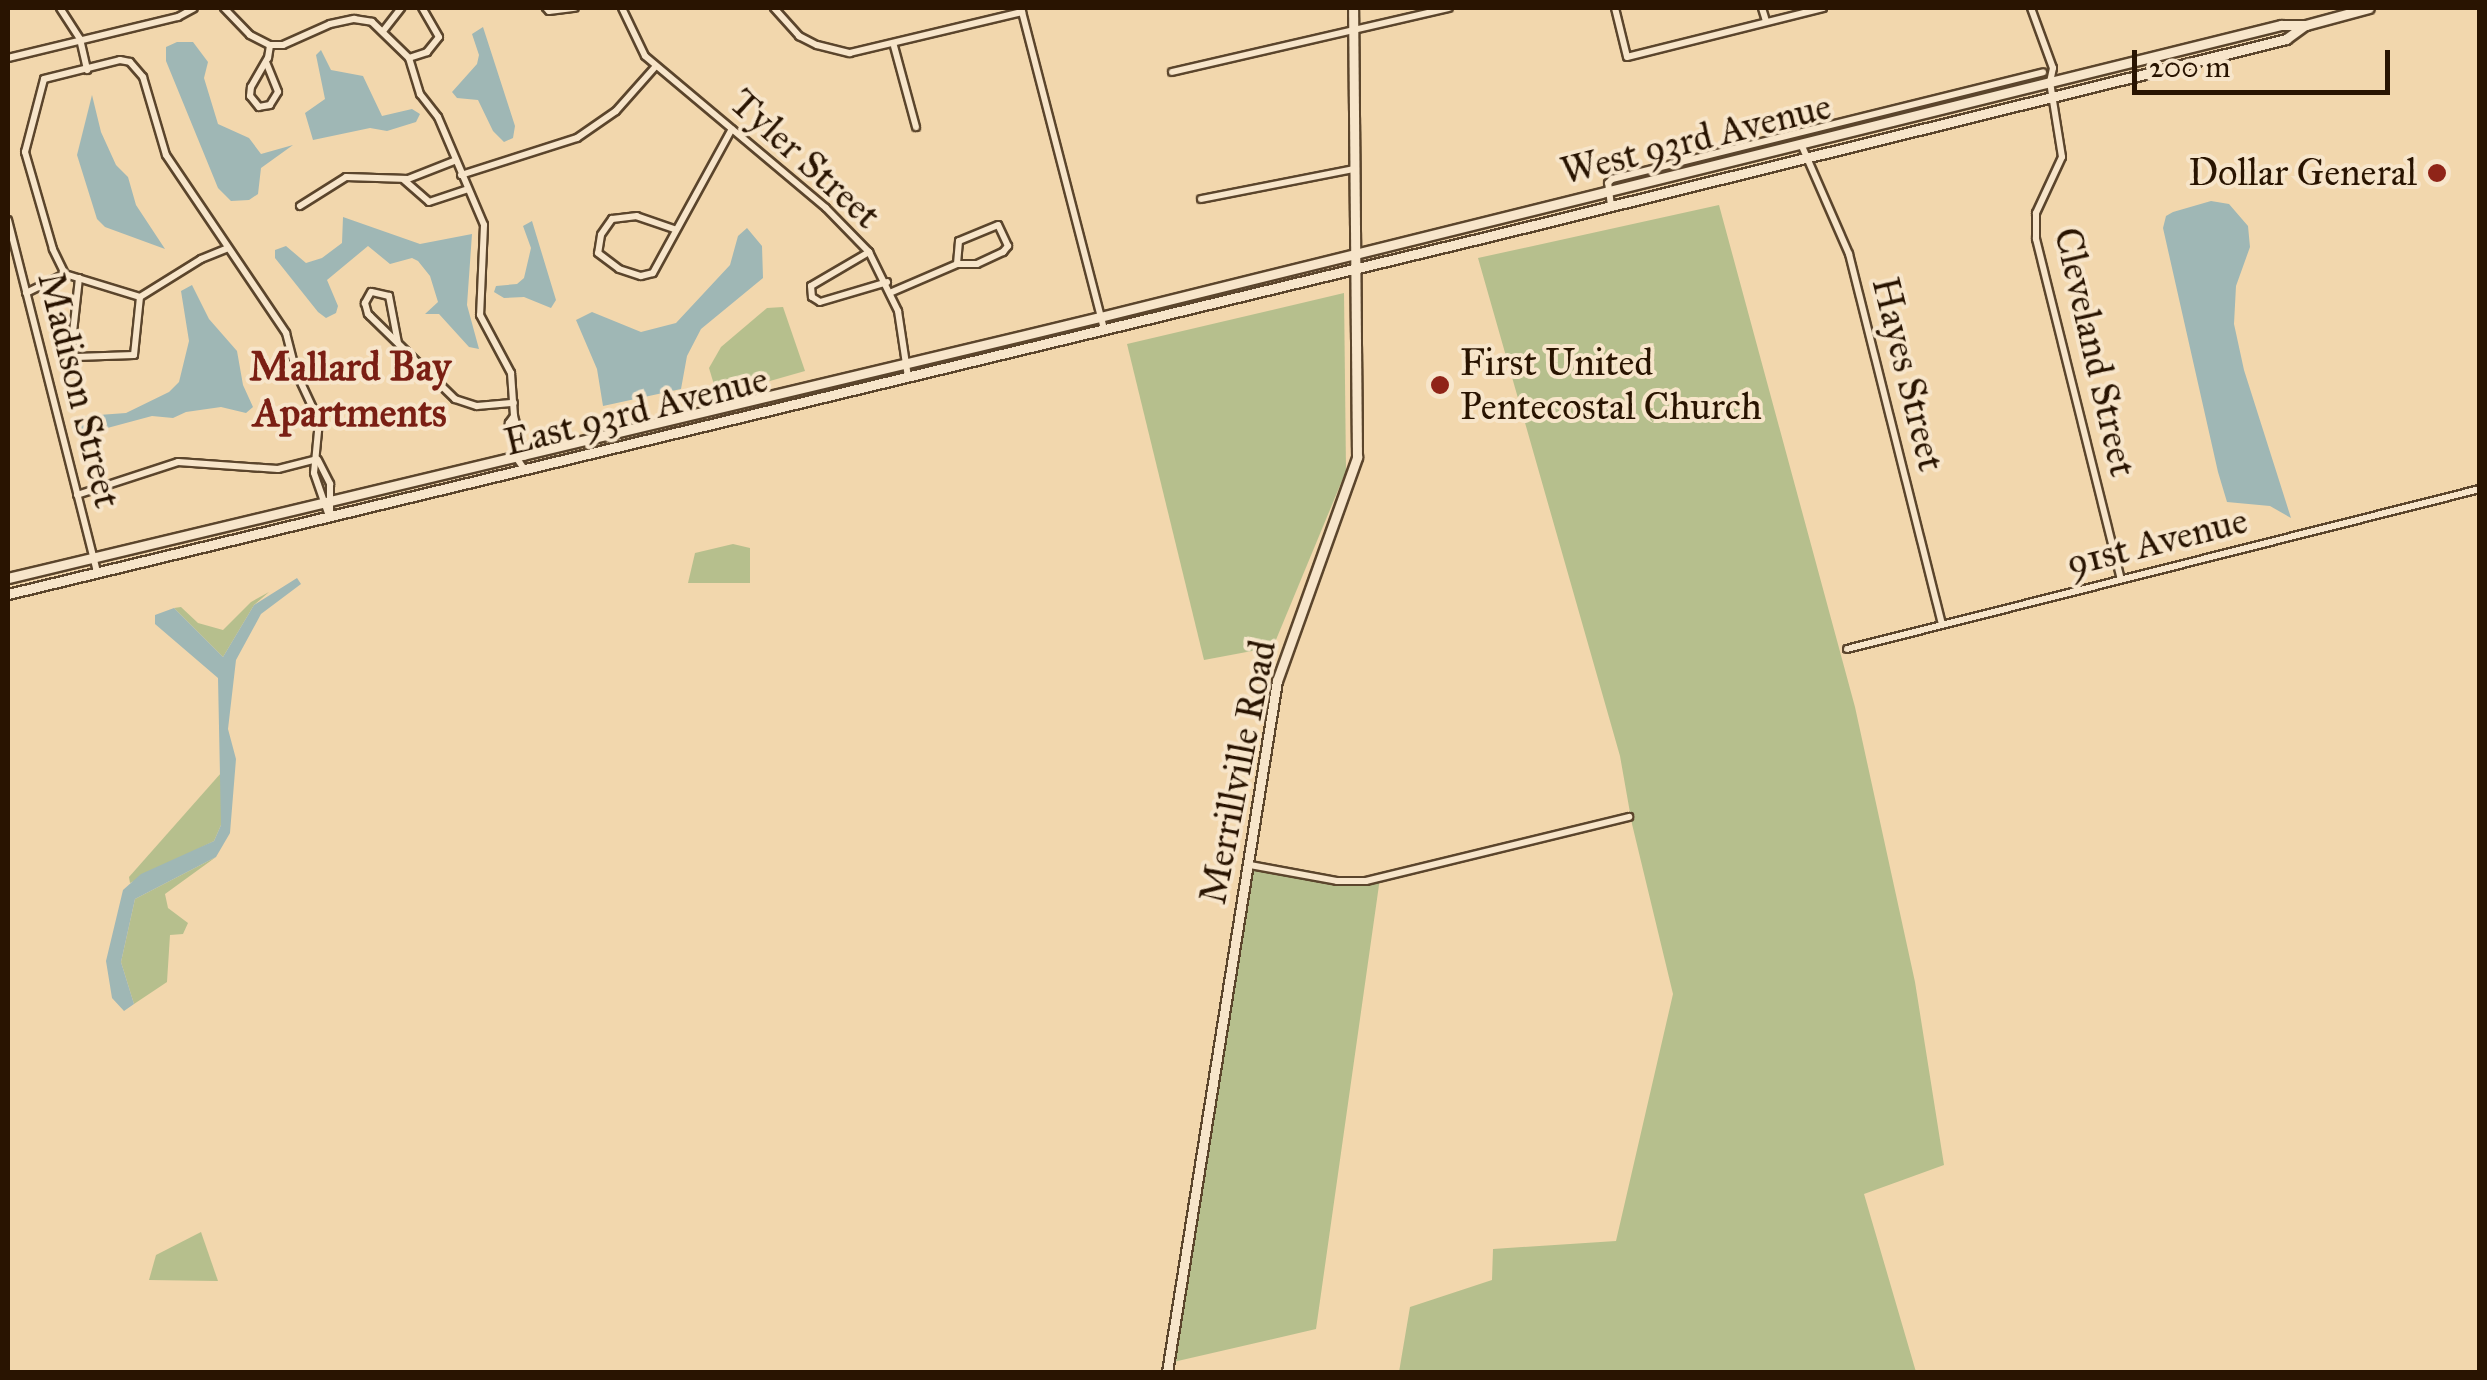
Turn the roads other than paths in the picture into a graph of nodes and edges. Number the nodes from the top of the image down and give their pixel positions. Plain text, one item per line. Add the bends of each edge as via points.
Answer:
1 (60, 8) edge
2 (194, 8) edge
3 (224, 8) edge
4 (401, 8) edge
5 (422, 8) edge
6 (546, 8) edge
7 (575, 8) edge
8 (622, 8) edge
9 (774, 8) edge
10 (1353, 8) edge
11 (1449, 8) edge
12 (1615, 8) edge
13 (1762, 8) edge
14 (1823, 8) edge
15 (2031, 8) edge
16 (2370, 8) edge
17 (1021, 10) edge
18 (1766, 21) junction
19 (2306, 25) junction
20 (384, 30) junction
21 (1352, 30) junction
22 (80, 39) junction
23 (270, 45) junction
24 (894, 46) junction
25 (2042, 46) junction
26 (8, 58) edge
27 (409, 58) junction
28 (266, 62) junction
29 (656, 66) junction
30 (87, 70) junction
31 (1172, 72) dead end
32 (2043, 72) junction
33 (2050, 82) junction
34 (2053, 97) junction
35 (916, 127) dead end
36 (732, 129) junction
37 (1801, 144) junction
38 (1807, 158) junction
39 (454, 161) junction
40 (1356, 169) junction
41 (461, 175) junction
42 (403, 179) junction
43 (468, 190) junction
44 (1608, 192) junction
45 (1201, 199) dead end
46 (300, 206) dead end
47 (1611, 206) junction
48 (8, 225) edge
49 (674, 229) junction
50 (228, 248) junction
51 (869, 252) junction
52 (1357, 254) junction
53 (957, 264) junction
54 (1357, 268) junction
55 (65, 274) junction
56 (79, 278) junction
57 (887, 282) junction
58 (892, 292) junction
59 (26, 293) junction
60 (140, 298) junction
61 (1100, 316) junction
62 (1104, 328) junction
63 (398, 343) junction
64 (907, 362) junction
65 (908, 377) junction
66 (514, 403) junction
67 (520, 456) junction
68 (318, 459) junction
69 (524, 469) junction
70 (2480, 489) edge
71 (77, 495) junction
72 (326, 503) junction
73 (329, 517) junction
74 (92, 558) junction
75 (97, 572) junction
76 (8, 578) edge
77 (2122, 580) junction
78 (8, 594) edge
79 (1942, 625) junction
80 (1847, 648) dead end
81 (1629, 818) dead end
82 (1250, 865) junction
83 (1168, 1372) edge

1 - 22 street
2 - 22 street
3 - 23 street
4 - 20 street
5 - 27 street via 439,37 427,52
6 - 7 street
8 - 29 street, Tyler Street via 634,42
9 - 24 street via 817,46 850,53
10 - 21 street, Merrillville Road
11 - 21 street
12 - 18 street via 1627,56
13 - 18 street
14 - 18 street
15 - 25 street, Cleveland Street
16 - 19 street, West 93rd Avenue
17 - 24 street
17 - 61 street
19 - 33 street, West 93rd Avenue via 2281,25
19 - 34 street, West 93rd Avenue via 2286,38
20 - 23 street via 354,19
20 - 27 street
21 - 31 street
21 - 40 street, Merrillville Road
22 - 26 street
22 - 30 street
23 - 28 street
24 - 35 street
25 - 32 street, Cleveland Street
25 - 33 street, Cleveland Street via 2053,68
27 - 39 street
28 - 28 street via 251,86 259,106 270,105 278,92
29 - 36 street, Tyler Street
29 - 41 street via 616,111 577,138
30 - 50 street via 120,60 138,68 166,154
30 - 55 street via 44,79 25,152
32 - 33 street, Cleveland Street
32 - 44 street via 1612,179
33 - 34 street, Cleveland Street
33 - 37 street, West 93rd Avenue
34 - 38 street, West 93rd Avenue
34 - 77 street, Cleveland Street via 2062,156 2036,213 2036,239
36 - 49 street
36 - 51 street, Tyler Street
37 - 38 street, Hayes Street
37 - 44 street, West 93rd Avenue
38 - 47 street, West 93rd Avenue
38 - 79 street, Hayes Street via 1849,254
39 - 41 street
39 - 42 street
40 - 45 street
40 - 52 street, Merrillville Road
41 - 43 street
42 - 43 street via 429,202
42 - 46 street via 346,177
43 - 66 street via 484,225 480,315 512,374
44 - 47 street
44 - 52 street, West 93rd Avenue
47 - 54 street, West 93rd Avenue
48 - 59 street, Madison Street
49 - 49 street via 653,273 619,269 598,253 600,235 612,219 638,216
50 - 60 street
50 - 68 street via 286,332 319,421
51 - 57 street, Tyler Street
51 - 57 street via 811,286 812,296 820,302
52 - 54 street, Merrillville Road
52 - 61 street, West 93rd Avenue
53 - 53 street via 977,264 1003,252 1008,246 998,224 960,241
53 - 58 street
54 - 62 street, West 93rd Avenue
54 - 82 street, Merrillville Road via 1357,458 1277,681
55 - 56 street
55 - 59 street
56 - 60 street
56 - 60 street via 76,357 134,356
57 - 58 street, Tyler Street
58 - 64 street, Tyler Street
59 - 71 street, Madison Street
61 - 62 street
61 - 64 street, East 93rd Avenue
62 - 65 street, East 93rd Avenue
63 - 63 street via 366,311 371,292 389,296
63 - 66 street via 454,399 477,406
64 - 65 street, Tyler Street
64 - 67 street, East 93rd Avenue
65 - 69 street, East 93rd Avenue
66 - 67 street
67 - 69 street
67 - 72 street, East 93rd Avenue
68 - 71 street via 278,469 178,462
68 - 72 street via 314,473
68 - 72 street via 330,484
69 - 73 street, East 93rd Avenue
70 - 77 street, 91st Avenue
71 - 74 street, Madison Street
72 - 73 street
72 - 74 street, East 93rd Avenue
73 - 75 street, East 93rd Avenue
74 - 75 street, Madison Street
74 - 76 street, East 93rd Avenue
75 - 78 street, East 93rd Avenue
77 - 79 street, 91st Avenue
79 - 80 street, 91st Avenue
81 - 82 street via 1366,881
82 - 83 street, Merrillville Road

